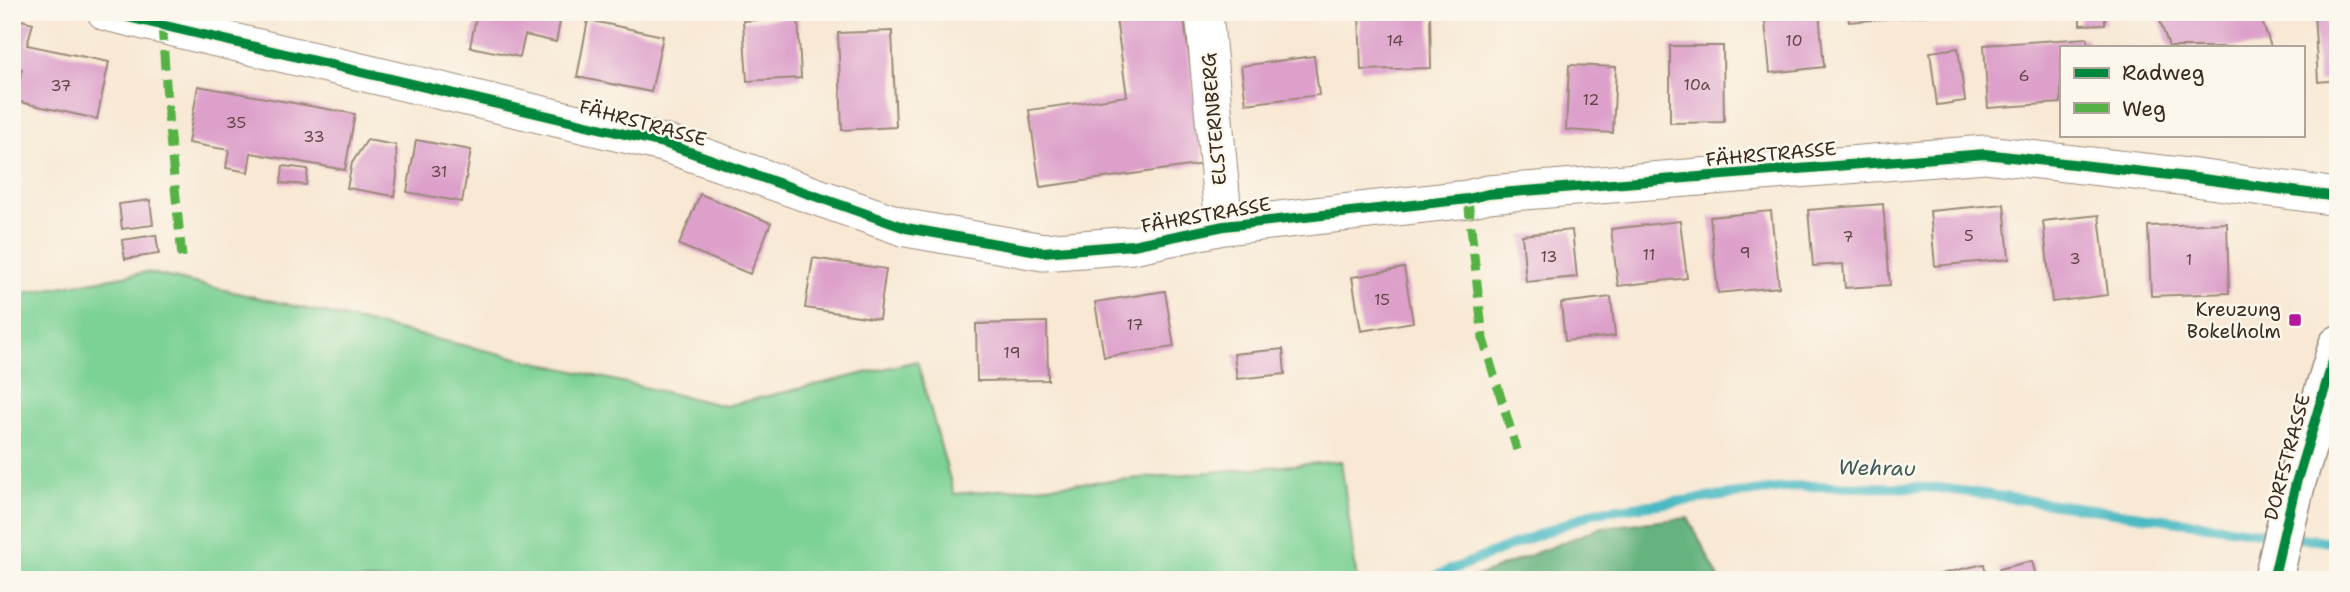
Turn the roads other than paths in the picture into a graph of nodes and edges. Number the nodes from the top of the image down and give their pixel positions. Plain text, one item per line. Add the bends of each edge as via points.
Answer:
1 (106, 12) edge
2 (1204, 12) edge
3 (162, 18) edge
4 (2338, 197) edge
5 (1224, 226) junction
6 (2338, 345) edge
7 (2273, 580) edge

1 - 3 street, FÄHRSTRASSE
2 - 5 street, ELSTERNBERG
3 - 5 street, FÄHRSTRASSE via 667,144 906,228 1044,252 1133,245
4 - 5 street, FÄHRSTRASSE via 1985,154 1488,194
6 - 7 main road, DORFSTRASSE via 2296,483

